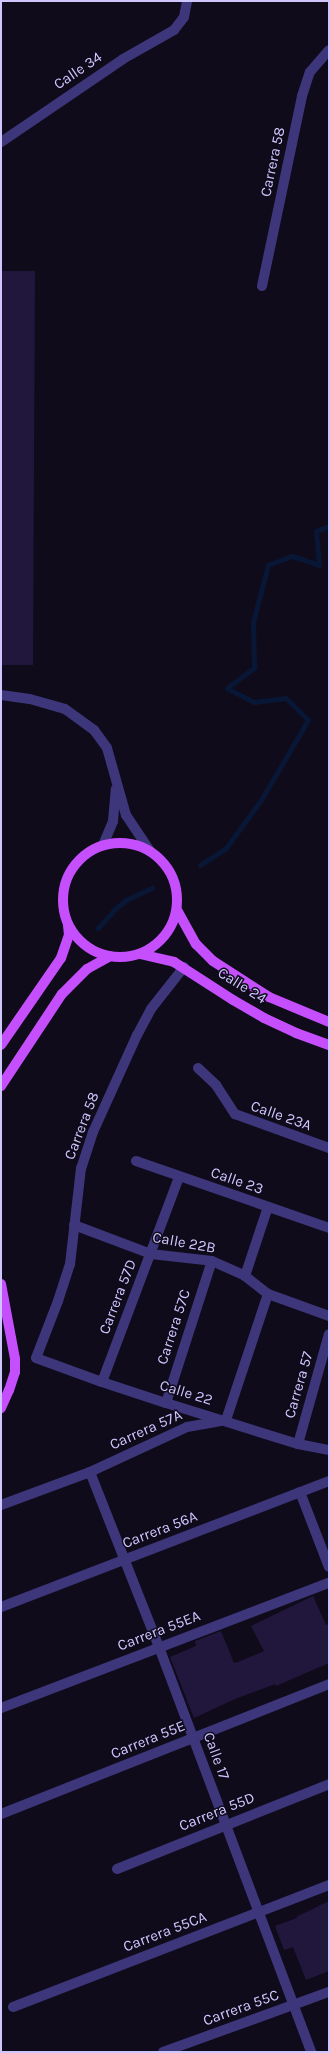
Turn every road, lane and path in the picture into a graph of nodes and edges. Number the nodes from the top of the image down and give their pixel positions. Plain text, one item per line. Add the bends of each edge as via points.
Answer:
1 (187, 1) edge
2 (329, 50) edge
3 (1, 142) edge
4 (262, 286) dead end
5 (1, 695) edge
6 (116, 777) junction
7 (103, 845) junction
8 (150, 851) junction
9 (177, 910) junction
10 (66, 920) junction
11 (140, 954) junction
12 (110, 956) junction
13 (184, 967) junction
14 (329, 1022) edge
15 (1, 1045) edge
16 (329, 1045) edge
17 (198, 1068) dead end
18 (1, 1086) edge
19 (329, 1148) edge
20 (136, 1161) dead end
21 (179, 1177) junction
22 (268, 1207) junction
23 (74, 1226) junction
24 (329, 1228) edge
25 (151, 1254) junction
26 (212, 1261) junction
27 (245, 1276) junction
28 (1, 1284) edge
29 (268, 1294) junction
30 (329, 1316) edge
31 (329, 1334) edge
32 (36, 1358) joint
33 (102, 1382) junction
34 (166, 1403) junction
35 (1, 1408) edge
36 (226, 1420) junction
37 (298, 1444) junction
38 (329, 1450) edge
39 (90, 1472) junction
40 (329, 1480) edge
41 (300, 1492) junction
42 (1, 1505) edge
43 (125, 1560) junction
44 (329, 1567) edge
45 (329, 1583) edge
46 (1, 1607) edge
47 (159, 1647) junction
48 (329, 1684) edge
49 (1, 1708) edge
50 (193, 1738) junction
51 (329, 1784) edge
52 (1, 1814) edge
53 (225, 1826) junction
54 (117, 1869) dead end
55 (329, 1885) edge
56 (257, 1912) junction
57 (329, 1992) edge
58 (295, 2005) junction
59 (13, 2007) dead end
60 (163, 2052) edge
61 (311, 2052) edge

1 - 3 street, Calle 34 via 184,17 174,30 123,59
2 - 4 street, Carrera 58 via 310,72 302,96
5 - 6 street via 49,704 65,709 80,718 94,730 107,748
6 - 7 street via 113,821
6 - 8 street via 126,815
7 - 8 main road via 127,843
7 - 10 main road via 83,856 68,875 63,897
8 - 9 main road via 161,859 176,882
9 - 11 main road via 173,924 165,937 154,947
9 - 14 main road, Calle 24 via 196,944 213,961 270,996
10 - 12 main road via 73,933 84,944 96,952
10 - 15 main road via 69,935 61,958
11 - 12 main road
11 - 13 main road, Calle 24 via 159,957
12 - 18 main road via 87,969 62,994
13 - 16 main road, Calle 24 via 264,1018
13 - 23 street, Carrera 58 via 151,1009 94,1132 81,1168
17 - 19 street, Calle 23A via 216,1085 235,1114
20 - 21 street, Calle 23
21 - 22 street, Calle 23
21 - 25 street, Carrera 57D
22 - 24 street, Calle 23
22 - 27 street
23 - 25 street, Calle 22B
23 - 32 street, Carrera 58 via 70,1264
25 - 26 street, Calle 22B
25 - 33 street, Carrera 57D
26 - 27 street, Calle 22B
26 - 34 street, Carrera 57C
27 - 29 street, Calle 22B
28 - 35 main road via 15,1359 13,1378
29 - 30 street, Calle 22B
29 - 36 street
31 - 37 street, Carrera 57
32 - 33 street, Calle 22
33 - 34 street, Calle 22
34 - 36 street, Calle 22
36 - 37 street, Calle 22
36 - 39 street, Carrera 57A via 187,1426
37 - 38 street, Calle 22
39 - 42 street, Carrera 57A
39 - 43 street, Calle 17
40 - 41 street, Carrera 56A
41 - 43 street, Carrera 56A
41 - 44 street
43 - 46 street, Carrera 56A
43 - 47 street, Calle 17
45 - 47 street, Carrera 55EA
47 - 49 street, Carrera 55EA
47 - 50 street, Calle 17
48 - 50 street, Carrera 55E
50 - 52 street, Carrera 55E
50 - 53 street, Calle 17
51 - 53 street, Carrera 55D
53 - 54 street, Carrera 55D
53 - 56 street, Calle 17
55 - 56 street, Carrera 55CA
56 - 58 street, Calle 17
56 - 59 street, Carrera 55CA
57 - 58 street, Carrera 55C
58 - 60 street, Carrera 55C
58 - 61 street, Calle 17

